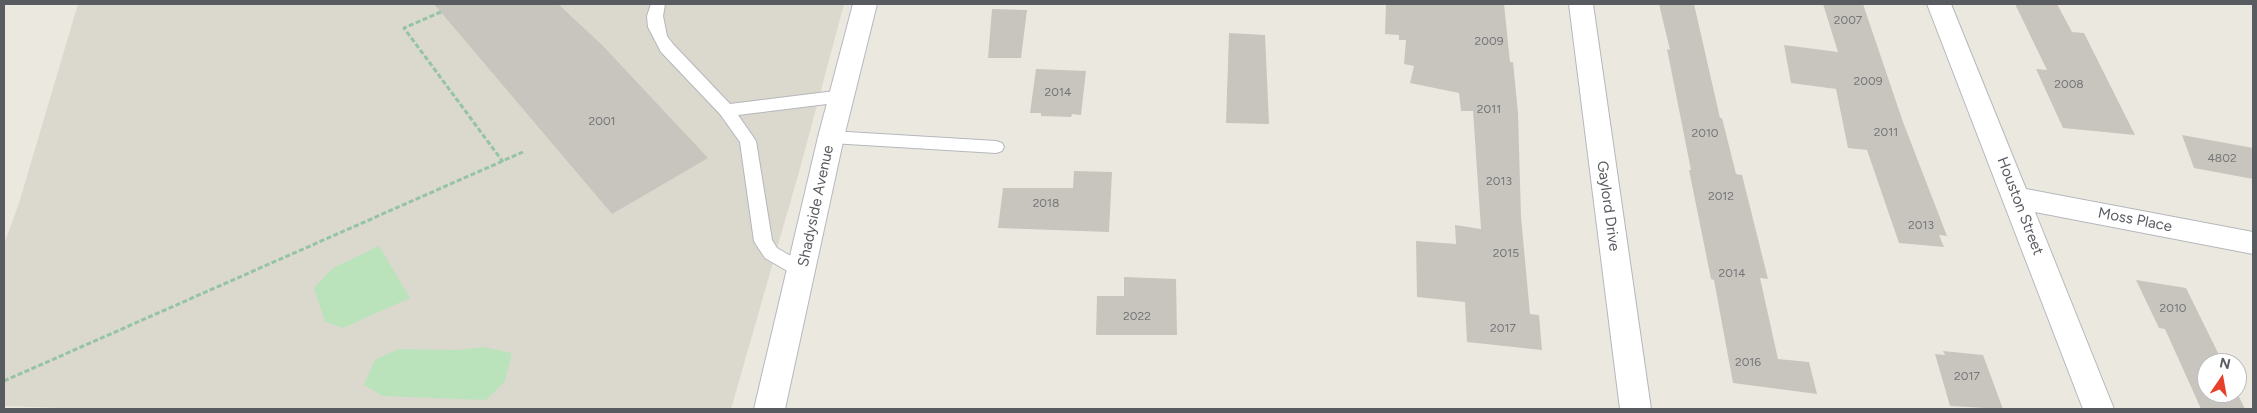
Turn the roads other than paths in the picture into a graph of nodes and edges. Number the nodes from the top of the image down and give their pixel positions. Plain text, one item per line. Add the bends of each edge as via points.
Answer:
1 (658, 4) edge
2 (865, 4) edge
3 (1580, 4) edge
4 (1939, 4) edge
5 (843, 96) junction
6 (726, 110) junction
7 (831, 137) junction
8 (996, 147) dead end
9 (2017, 198) junction
10 (2253, 243) edge
11 (802, 271) junction
12 (770, 409) edge
13 (1636, 409) edge
14 (2099, 409) edge

1 - 6 lane via 655,16 660,37
2 - 5 street, Shadyside Avenue
3 - 13 street, Gaylord Drive
4 - 9 street, Houston Street
5 - 6 lane
5 - 7 street, Shadyside Avenue
6 - 11 lane via 748,141 763,241 770,252
7 - 8 lane
7 - 11 street, Shadyside Avenue
9 - 10 street, Moss Place
9 - 14 street, Houston Street
11 - 12 street, Shadyside Avenue

